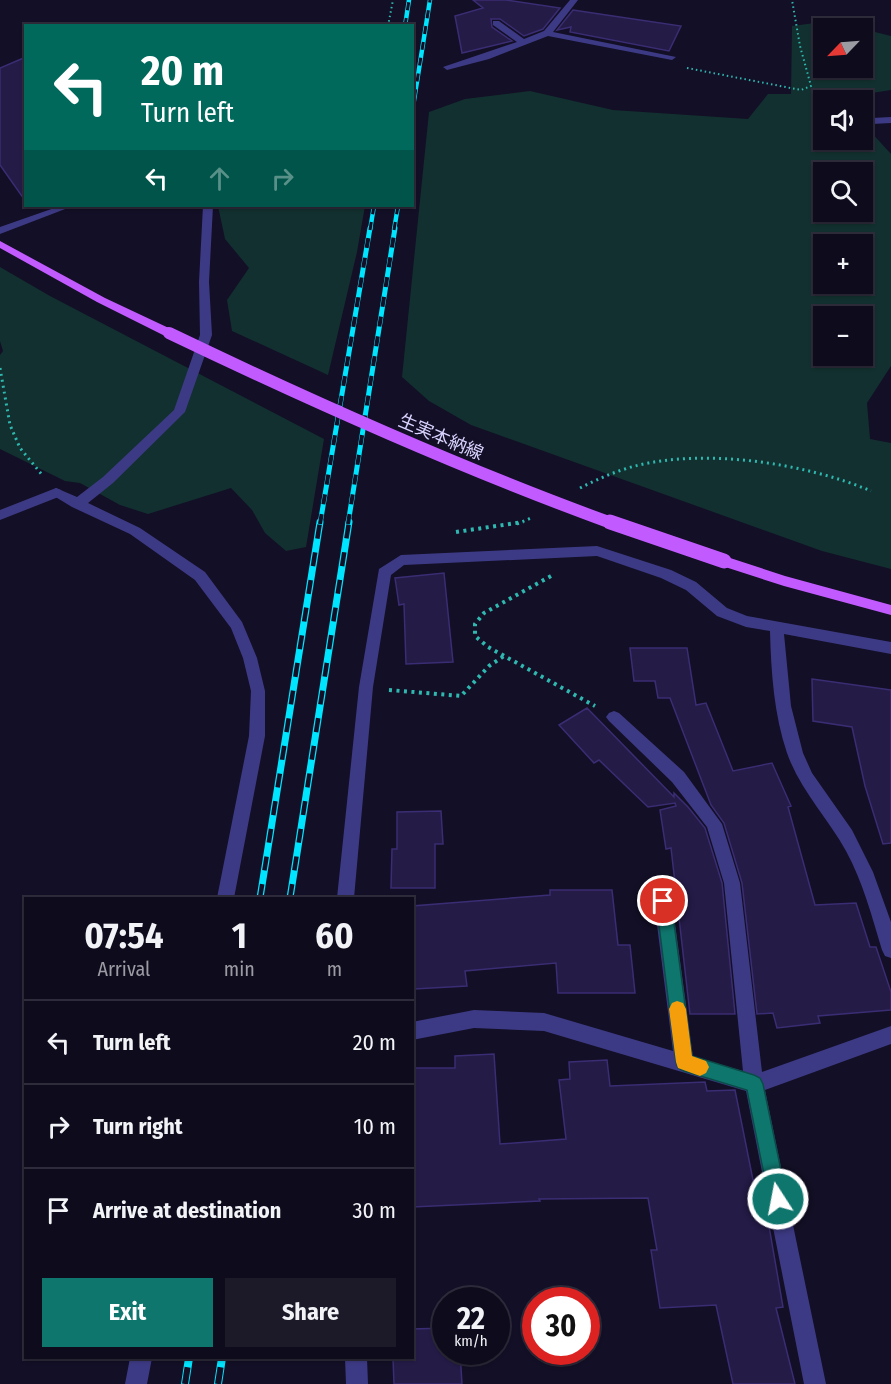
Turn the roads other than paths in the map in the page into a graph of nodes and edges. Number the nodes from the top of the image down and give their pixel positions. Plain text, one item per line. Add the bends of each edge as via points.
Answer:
1 (574, 0) edge
2 (496, 23) dead end
3 (547, 33) junction
4 (644, 38) dead end
5 (522, 42) junction
6 (636, 50) junction
7 (672, 57) dead end
8 (447, 68) dead end
9 (891, 120) edge
10 (873, 121) edge
11 (65, 207) edge
12 (208, 207) edge
13 (0, 231) edge
14 (0, 244) edge
15 (77, 504) junction
16 (0, 515) edge
17 (891, 609) edge
18 (777, 626) junction
19 (891, 648) edge
20 (614, 717) road end
21 (226, 897) edge
22 (345, 897) edge
23 (663, 901) dead end
24 (891, 950) edge
25 (414, 1031) edge
26 (891, 1035) edge
27 (684, 1062) junction
28 (754, 1084) junction
29 (141, 1359) edge
30 (356, 1359) edge
31 (136, 1384) edge
32 (357, 1384) edge
33 (815, 1384) edge

1 - 3 street
2 - 5 street
3 - 5 street
3 - 6 street
4 - 6 street
5 - 8 street
6 - 7 street
9 - 10 street
11 - 13 street
12 - 15 street via 206,335 179,412
14 - 17 main road, 生実本納線, bridge via 101,300 271,383 428,453 602,520 784,581
15 - 16 street via 56,493
15 - 21 street via 135,531 200,576 237,626 250,658 258,691 257,736
18 - 19 street
18 - 22 street via 722,612 691,586 597,551 401,560 384,573 366,687
18 - 24 street via 785,717 796,756 853,846 872,887
20 - 28 street via 678,777 714,824 732,883
23 - 27 street
25 - 27 street via 474,1019 544,1022
26 - 28 street
27 - 28 street
28 - 33 street
29 - 31 street
30 - 32 street

